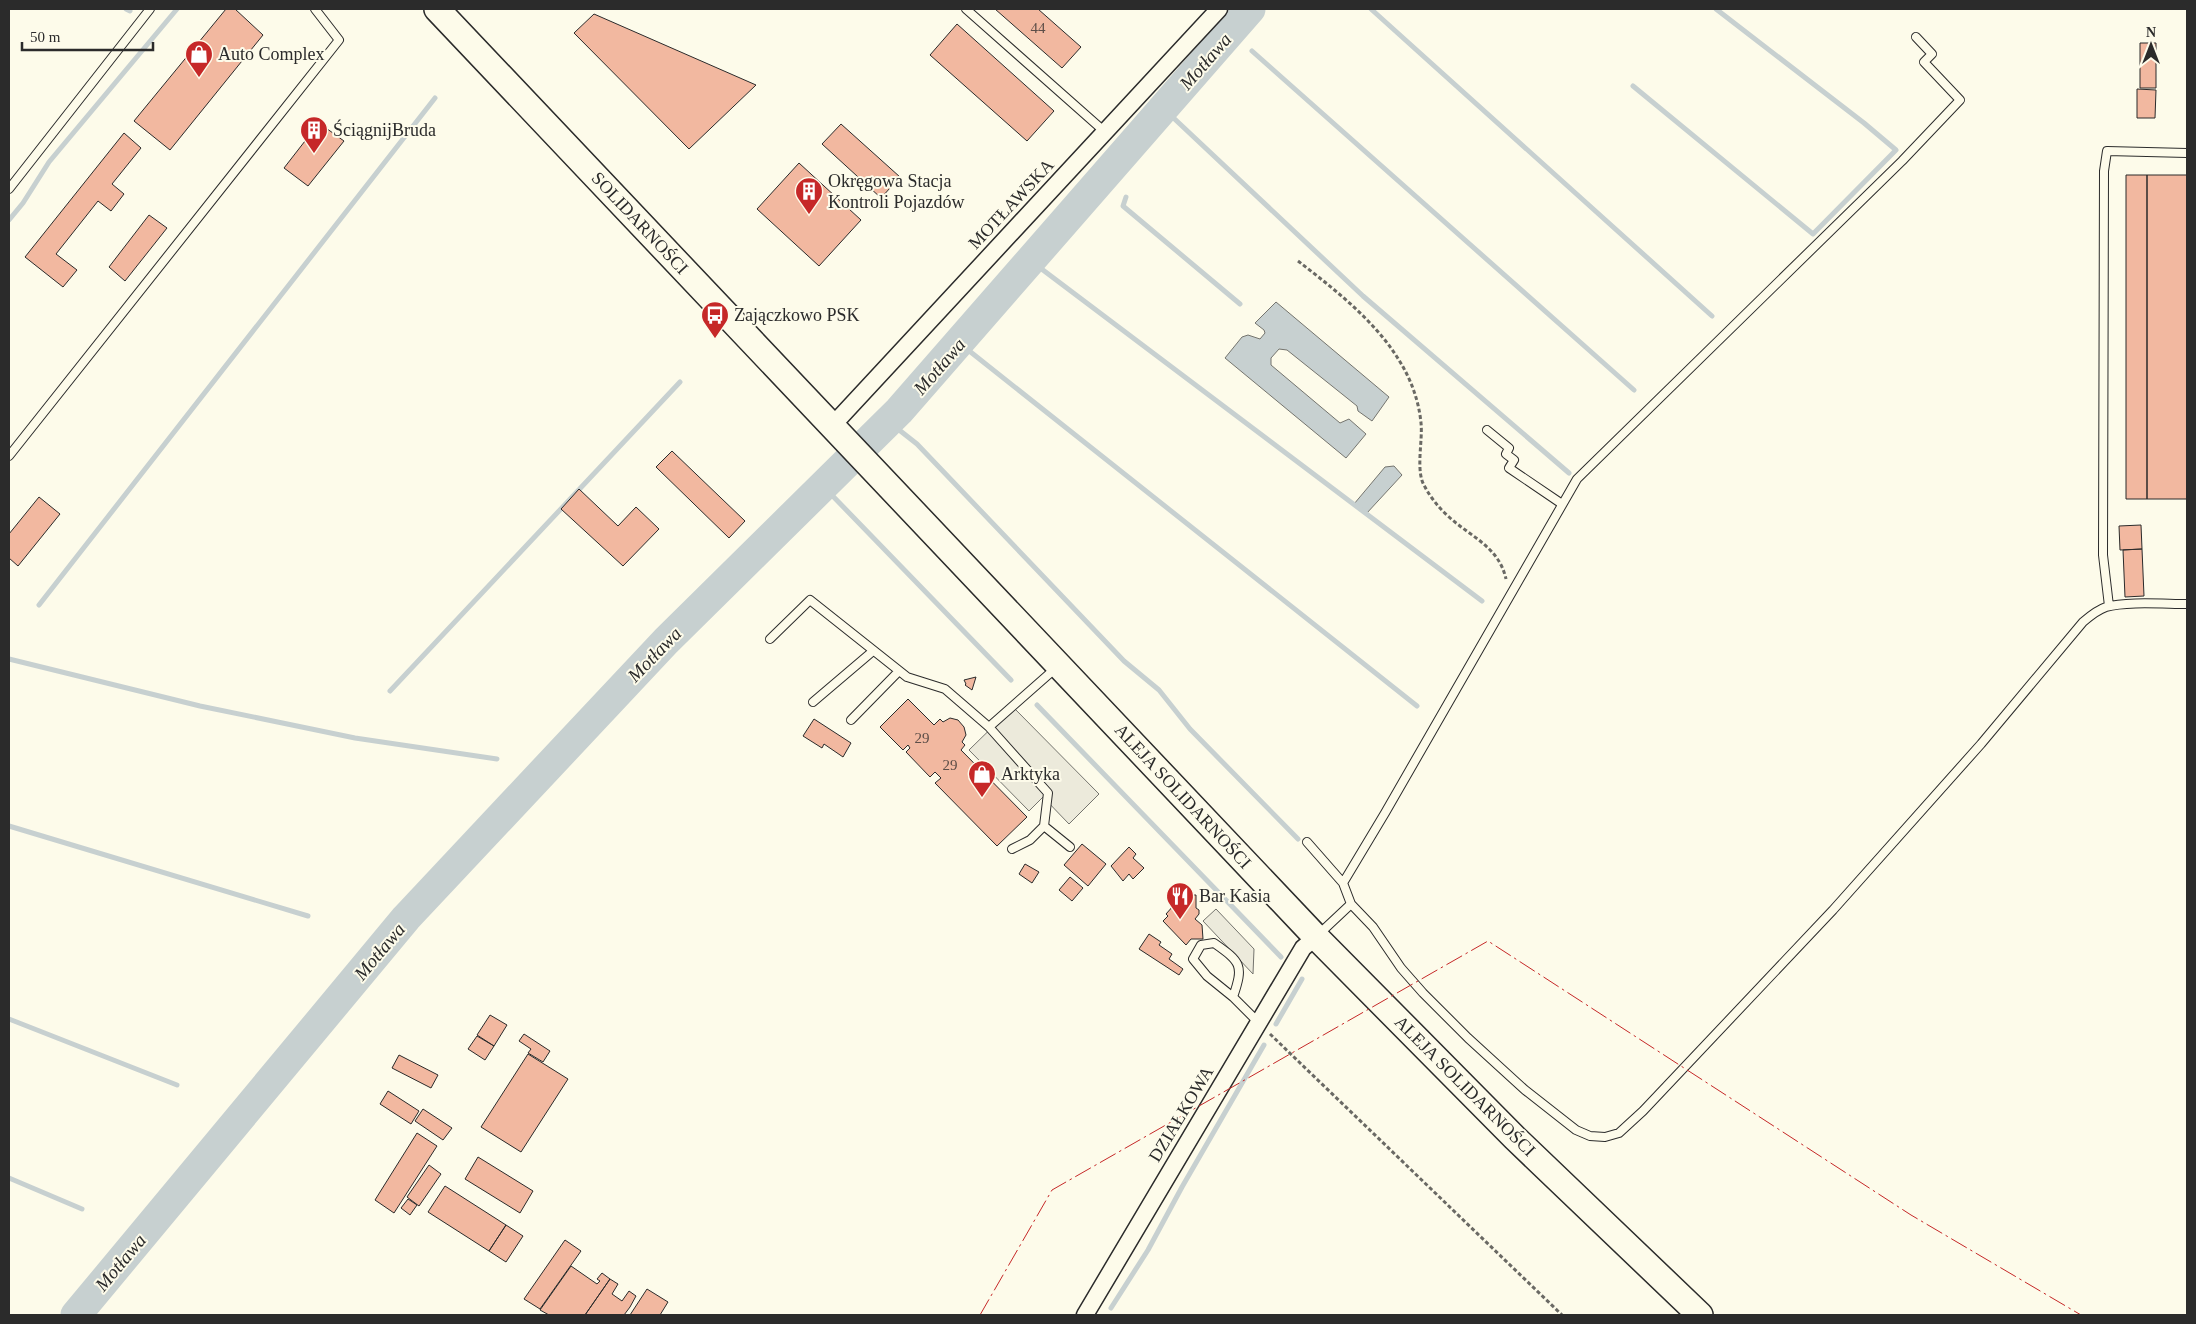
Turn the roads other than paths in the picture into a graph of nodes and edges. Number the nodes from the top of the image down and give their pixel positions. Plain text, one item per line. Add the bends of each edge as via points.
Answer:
1 (150, 9) edge
2 (315, 9) edge
3 (437, 9) edge
4 (966, 9) edge
5 (1219, 9) edge
6 (1916, 37) dead end
7 (1105, 132) junction
8 (2187, 152) edge
9 (9, 189) edge
10 (1487, 430) dead end
11 (837, 432) junction
12 (9, 456) edge
13 (1562, 504) junction
14 (2187, 604) edge
15 (2109, 606) junction
16 (770, 639) dead end
17 (873, 650) junction
18 (1059, 665) junction
19 (899, 671) junction
20 (813, 702) dead end
21 (851, 720) dead end
22 (989, 726) junction
23 (1044, 826) junction
24 (1307, 842) dead end
25 (1070, 847) dead end
26 (1012, 850) dead end
27 (1343, 883) junction
28 (1351, 904) junction
29 (1316, 936) junction
30 (1233, 997) junction
31 (1259, 1023) junction
32 (1085, 1315) edge
33 (1700, 1315) edge

1 - 9 lane
2 - 12 lane via 339,40
3 - 11 main road, SOLIDARNOŚCI
4 - 7 lane
5 - 7 street, MOTŁAWSKA
6 - 13 lane via 1932,54 1924,62 1960,100 1902,161 1576,479
7 - 11 street, MOTŁAWSKA
8 - 15 lane via 2107,151 2104,180 2103,545
10 - 13 lane via 1509,448 1506,454 1514,460 1509,468
11 - 18 main road, ALEJA SOLIDARNOŚCI
13 - 27 lane
14 - 15 lane
15 - 28 lane via 2094,612 2083,622 1981,744 1833,910 1643,1111 1619,1132 1605,1137 1590,1136 1576,1130 1525,1090 1423,993 1373,927
16 - 17 lane via 810,600
17 - 19 lane
17 - 20 lane
18 - 22 lane
18 - 29 main road, ALEJA SOLIDARNOŚCI
19 - 21 lane
19 - 22 lane via 907,677 945,689
22 - 23 lane via 1048,793
23 - 25 lane
23 - 26 lane via 1030,840
24 - 27 lane
27 - 28 lane
28 - 29 lane
29 - 31 street, DZIAŁKOWA via 1303,948
29 - 33 main road, ALEJA SOLIDARNOŚCI via 1515,1138
30 - 30 lane via 1240,969 1234,957 1214,943 1201,945 1193,959 1207,976
30 - 31 lane
31 - 32 street, DZIAŁKOWA

